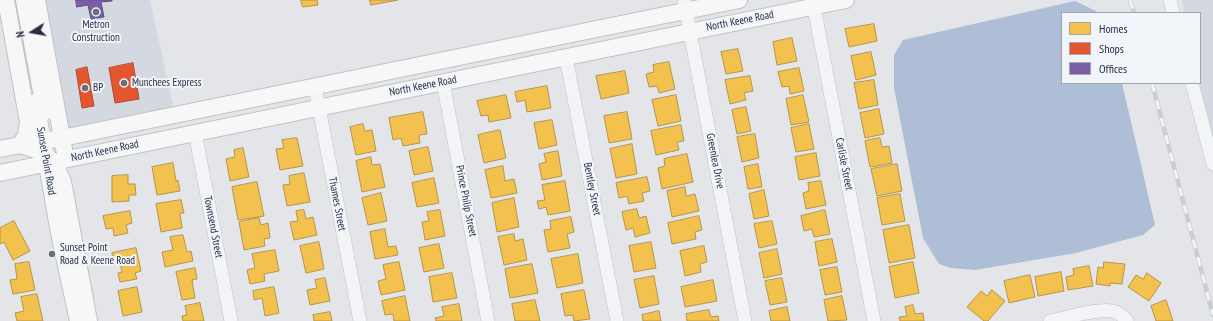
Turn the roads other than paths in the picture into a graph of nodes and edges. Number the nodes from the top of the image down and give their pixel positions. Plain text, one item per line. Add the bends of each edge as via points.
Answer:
1 (6, 0) edge
2 (17, 0) edge
3 (24, 0) edge
4 (37, 0) edge
5 (739, 0) edge
6 (846, 0) edge
7 (1170, 0) edge
8 (685, 5) edge
9 (814, 6) junction
10 (1173, 12) edge
11 (690, 31) junction
12 (566, 57) junction
13 (443, 82) junction
14 (1192, 84) edge
15 (315, 87) junction
16 (319, 107) junction
17 (195, 132) junction
18 (20, 145) junction
19 (0, 149) edge
20 (56, 151) junction
21 (0, 162) edge
22 (1213, 164) edge
23 (0, 173) edge
24 (78, 321) edge
25 (90, 321) edge
26 (98, 321) edge
27 (231, 321) edge
28 (360, 321) edge
29 (488, 321) edge
30 (617, 321) edge
31 (745, 321) edge
32 (874, 321) edge
33 (1050, 321) edge
34 (1127, 321) edge

1 - 18 main road via 28,122 26,135
2 - 20 main road, Sunset Point Road
3 - 20 main road via 46,119
4 - 20 main road, Sunset Point Road
5 - 8 main road, North Keene Road
6 - 9 main road, North Keene Road
7 - 10 street
8 - 11 street, Greenlea Drive
8 - 15 main road, North Keene Road
9 - 11 main road, North Keene Road
9 - 32 street, Carlisle Street
11 - 12 main road, North Keene Road
11 - 31 street, Greenlea Drive
12 - 13 main road, North Keene Road
12 - 30 street, Bentley Street
13 - 16 main road, North Keene Road
13 - 29 street, Prince Philip Street
14 - 22 street
15 - 16 street, Thames Street
15 - 20 main road, North Keene Road via 249,100 199,119 91,141
16 - 17 main road, North Keene Road
16 - 28 street, Thames Street
17 - 20 main road, North Keene Road
17 - 27 street, Townsend Street
18 - 19 main road, North Keene Road
18 - 20 main road, North Keene Road
20 - 21 main road
20 - 23 main road, North Keene Road
20 - 24 main road, Sunset Point Road
20 - 25 main road
20 - 26 main road, Sunset Point Road
33 - 34 street via 1111,310 1120,313

